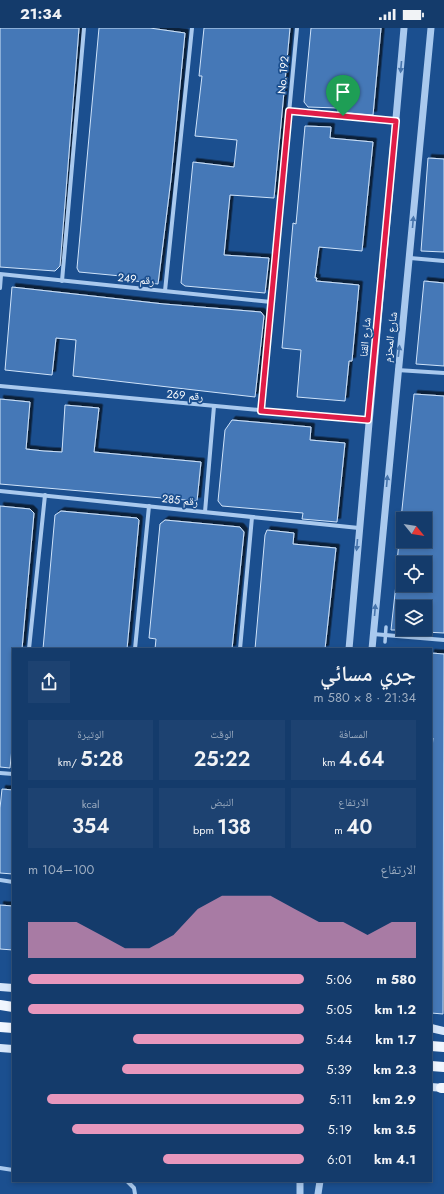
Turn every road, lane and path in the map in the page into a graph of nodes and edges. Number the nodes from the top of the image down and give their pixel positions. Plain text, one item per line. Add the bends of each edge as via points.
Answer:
1 (84, 28) edge
2 (192, 28) edge
3 (297, 28) edge
4 (404, 28) edge
5 (431, 28) edge
6 (289, 111) junction
7 (396, 121) junction
8 (410, 258) junction
9 (444, 261) edge
10 (1, 275) edge
11 (62, 281) junction
12 (0, 288) edge
13 (165, 291) junction
14 (271, 302) junction
15 (397, 370) junction
16 (444, 373) edge
17 (0, 386) edge
18 (214, 406) junction
19 (261, 411) junction
20 (368, 420) junction
21 (0, 491) edge
22 (46, 495) junction
23 (149, 506) junction
24 (205, 512) junction
25 (252, 517) junction
26 (359, 528) junction
27 (386, 628) dead end
28 (373, 634) junction
29 (386, 635) junction
30 (444, 640) edge
31 (385, 642) dead end
32 (29, 648) edge
33 (135, 648) edge
34 (240, 648) edge
35 (349, 648) edge
36 (372, 648) edge
37 (0, 773) edge
38 (12, 774) edge
39 (0, 880) edge
40 (12, 882) edge
41 (0, 987) edge
42 (12, 988) edge
43 (0, 1005) edge
44 (12, 1007) edge
45 (432, 1024) edge
46 (444, 1025) edge
47 (0, 1027) edge
48 (12, 1028) edge
49 (432, 1028) edge
50 (444, 1031) edge
51 (432, 1046) edge
52 (444, 1047) edge
53 (0, 1048) edge
54 (12, 1049) edge
55 (432, 1066) edge
56 (444, 1067) edge
57 (0, 1168) edge
58 (12, 1170) edge
59 (128, 1182) edge
60 (300, 1182) edge
61 (320, 1182) edge
62 (135, 1194) edge
63 (300, 1194) edge
64 (318, 1194) edge

1 - 11 street
2 - 13 street
3 - 6 street, No. 192
4 -> 7 street, شارع القنا
8 -> 5 street, شارع المحزم
6 - 7 street
6 - 14 street, No. 192
7 - 20 street, شارع القنا
8 - 9 street
15 -> 8 street, شارع المحزم
10 - 11 street, رقم 249
10 - 12 street
11 - 13 street, رقم 249
13 - 14 street, رقم 249
14 - 19 street, No. 192
15 - 16 street
28 -> 15 street, شارع المحزم
17 - 18 street, رقم 269
18 - 19 street, رقم 269
18 - 24 street
19 - 20 street, رقم 269
20 - 26 street, شارع القنا
21 - 22 street, رقم 285
22 - 23 street, رقم 285
22 - 32 street
23 - 24 street, رقم 285
23 - 33 street
24 - 25 street, رقم 285
25 - 26 street, رقم 285
25 - 34 street
26 -> 35 street, شارع القنا
27 - 29 street
28 - 29 street
28 - 36 street, شارع المحزم
29 - 30 street
29 - 31 street
37 - 38 street
39 - 40 street
41 - 42 main road
43 - 44 main road
45 - 46 main road
47 - 48 main road
49 - 50 main road
51 - 52 main road
53 - 54 main road
55 - 56 main road
57 - 58 street
59 - 62 street via 134,1188
60 - 63 street
61 - 64 street

